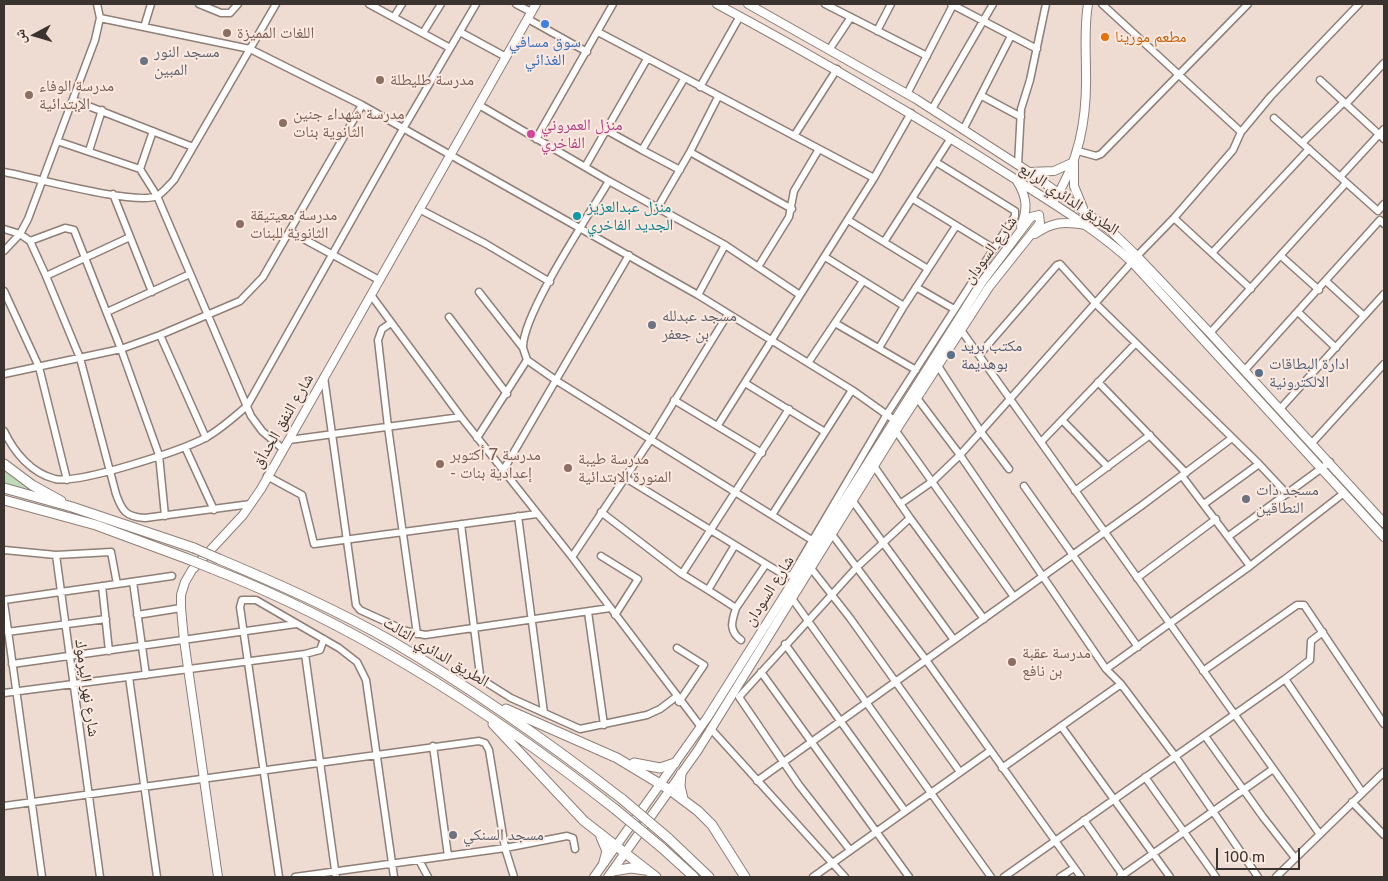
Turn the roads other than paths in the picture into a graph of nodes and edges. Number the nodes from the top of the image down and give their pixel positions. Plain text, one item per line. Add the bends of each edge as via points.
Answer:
1 (97, 4) edge
2 (151, 4) edge
3 (199, 4) edge
4 (238, 4) edge
5 (276, 4) edge
6 (369, 4) edge
7 (402, 4) edge
8 (441, 4) edge
9 (476, 4) edge
10 (516, 4) edge
11 (536, 4) edge
12 (613, 4) edge
13 (717, 4) edge
14 (748, 4) edge
15 (826, 4) edge
16 (891, 4) edge
17 (952, 4) edge
18 (993, 4) edge
19 (1046, 4) edge
20 (1088, 4) edge
21 (1102, 4) edge
22 (1248, 4) edge
23 (1359, 4) edge
24 (530, 16) junction
25 (740, 16) junction
26 (851, 17) junction
27 (100, 18) junction
28 (394, 18) junction
29 (983, 21) junction
30 (144, 27) junction
31 (877, 30) junction
32 (795, 31) junction
33 (460, 32) junction
34 (598, 32) junction
35 (423, 33) junction
36 (1012, 36) junction
37 (788, 43) junction
38 (450, 48) junction
39 (250, 49) junction
40 (829, 50) junction
41 (1037, 50) junction
42 (587, 52) junction
43 (927, 56) junction
44 (506, 57) junction
45 (647, 59) junction
46 (1384, 63) edge
47 (837, 69) junction
48 (1180, 75) junction
49 (684, 79) junction
50 (1320, 80) dead end
51 (700, 87) junction
52 (907, 94) junction
53 (982, 96) junction
54 (718, 97) junction
55 (73, 100) junction
56 (1345, 103) junction
57 (362, 105) junction
58 (479, 105) junction
59 (102, 110) junction
60 (932, 110) junction
61 (911, 113) junction
62 (1021, 117) junction
63 (1274, 118) dead end
64 (404, 127) junction
65 (606, 130) junction
66 (963, 130) junction
67 (153, 131) junction
68 (1241, 132) junction
69 (1383, 134) edge
70 (794, 136) junction
71 (951, 138) junction
72 (536, 139) junction
73 (57, 141) junction
74 (1302, 143) junction
75 (193, 147) junction
76 (818, 149) junction
77 (1309, 149) junction
78 (642, 150) junction
79 (89, 151) junction
80 (1078, 151) junction
81 (690, 152) junction
82 (450, 156) junction
83 (936, 162) junction
84 (1074, 162) junction
85 (1018, 164) junction
86 (585, 167) junction
87 (140, 169) junction
88 (680, 170) junction
89 (4, 172) edge
90 (1029, 172) junction
91 (1340, 177) junction
92 (874, 178) junction
93 (42, 179) junction
94 (1016, 179) junction
95 (609, 181) junction
96 (1346, 183) junction
97 (1059, 193) junction
98 (113, 194) junction
99 (157, 196) junction
100 (913, 200) junction
101 (1054, 202) junction
102 (1384, 204) edge
103 (658, 208) junction
104 (419, 209) junction
105 (792, 209) junction
106 (1084, 210) junction
107 (1174, 218) junction
108 (848, 220) junction
109 (1384, 224) edge
110 (956, 226) junction
111 (1088, 226) junction
112 (582, 227) junction
113 (4, 229) edge
114 (291, 232) junction
115 (20, 234) junction
116 (1017, 235) junction
117 (130, 237) junction
118 (30, 241) junction
119 (1025, 241) junction
120 (884, 242) junction
121 (725, 245) junction
122 (994, 248) junction
123 (4, 251) edge
124 (333, 253) junction
125 (1212, 253) junction
126 (629, 255) junction
127 (1281, 256) junction
128 (84, 257) junction
129 (825, 257) junction
130 (1134, 259) junction
131 (758, 267) junction
132 (928, 269) junction
133 (190, 274) junction
134 (46, 276) junction
135 (379, 280) junction
136 (863, 281) junction
137 (550, 282) junction
138 (1326, 282) junction
139 (916, 287) junction
140 (1251, 288) junction
141 (1318, 290) junction
142 (4, 292) edge
143 (152, 292) junction
144 (479, 292) dead end
145 (698, 294) junction
146 (1384, 294) edge
147 (800, 295) junction
148 (371, 296) junction
149 (1096, 303) junction
150 (904, 306) junction
151 (954, 309) junction
152 (107, 312) junction
153 (1298, 312) junction
154 (728, 314) junction
155 (207, 316) junction
156 (1364, 316) junction
157 (449, 317) dead end
158 (391, 323) junction
159 (835, 323) junction
160 (961, 330) junction
161 (1210, 332) junction
162 (160, 335) junction
163 (772, 340) junction
164 (1135, 344) junction
165 (523, 348) junction
166 (879, 348) junction
167 (1336, 348) junction
168 (121, 349) junction
169 (979, 355) junction
170 (80, 358) junction
171 (527, 360) junction
172 (808, 363) junction
173 (1384, 364) edge
174 (938, 366) junction
175 (39, 368) junction
176 (916, 370) junction
177 (1244, 371) junction
178 (4, 374) edge
179 (324, 377) junction
180 (556, 381) junction
181 (1098, 382) junction
182 (744, 383) junction
183 (852, 390) junction
184 (506, 394) junction
185 (917, 398) junction
186 (674, 400) junction
187 (1010, 400) junction
188 (247, 406) junction
189 (789, 409) junction
190 (1280, 409) junction
191 (461, 417) junction
192 (1062, 420) junction
193 (894, 422) junction
194 (718, 425) junction
195 (388, 427) junction
196 (4, 431) edge
197 (825, 432) junction
198 (980, 432) junction
199 (332, 435) junction
200 (1150, 435) junction
201 (206, 438) junction
202 (477, 438) junction
203 (1232, 438) junction
204 (651, 439) junction
205 (289, 440) junction
206 (1040, 442) junction
207 (1312, 443) junction
208 (185, 447) junction
209 (283, 449) junction
210 (762, 453) junction
211 (159, 455) junction
212 (960, 455) junction
213 (1330, 462) junction
214 (4, 464) edge
215 (1259, 464) junction
216 (874, 466) junction
217 (1108, 467) junction
218 (1009, 469) dead end
219 (1322, 469) junction
220 (504, 470) junction
221 (110, 471) junction
222 (1184, 475) junction
223 (267, 476) junction
224 (624, 477) junction
225 (67, 480) junction
226 (933, 481) junction
227 (1024, 486) dead end
228 (4, 488) edge
229 (1075, 491) junction
230 (736, 492) junction
231 (1344, 493) junction
232 (1286, 494) junction
233 (4, 500) edge
234 (852, 500) junction
235 (251, 504) junction
236 (900, 504) junction
237 (1204, 504) junction
238 (72, 507) junction
239 (214, 510) junction
240 (601, 512) junction
241 (537, 514) junction
242 (772, 515) junction
243 (165, 516) junction
244 (518, 516) junction
245 (910, 518) junction
246 (1383, 518) edge
247 (1216, 519) junction
248 (461, 524) junction
249 (710, 530) junction
250 (403, 532) junction
251 (1104, 532) junction
252 (831, 533) junction
253 (1229, 536) junction
254 (1384, 537) edge
255 (346, 540) junction
256 (814, 541) junction
257 (882, 542) junction
258 (735, 545) junction
259 (4, 550) edge
260 (56, 555) junction
261 (1072, 555) junction
262 (601, 556) dead end
263 (572, 557) junction
264 (766, 564) junction
265 (1250, 566) junction
266 (857, 567) junction
267 (810, 568) junction
268 (682, 574) junction
269 (172, 576) dead end
270 (1042, 576) junction
271 (1137, 578) junction
272 (133, 582) junction
273 (118, 584) junction
274 (102, 586) junction
275 (708, 590) junction
276 (61, 592) junction
277 (833, 594) junction
278 (791, 597) junction
279 (1014, 597) junction
280 (4, 601) edge
281 (181, 608) junction
282 (610, 608) junction
283 (736, 608) junction
284 (588, 612) junction
285 (137, 615) junction
286 (615, 615) junction
287 (106, 619) junction
288 (984, 619) junction
289 (532, 620) junction
290 (808, 620) junction
291 (296, 624) junction
292 (1169, 624) junction
293 (65, 625) junction
294 (474, 629) junction
295 (245, 631) junction
296 (1323, 632) junction
297 (417, 634) junction
298 (6, 636) edge
299 (324, 639) junction
300 (184, 640) junction
301 (741, 640) dead end
302 (954, 640) junction
303 (785, 644) junction
304 (141, 646) junction
305 (755, 647) junction
306 (1138, 647) junction
307 (677, 648) dead end
308 (109, 651) junction
309 (305, 654) junction
310 (69, 656) junction
311 (926, 660) junction
312 (249, 661) junction
313 (12, 664) junction
314 (1106, 669) junction
315 (188, 670) junction
316 (1203, 671) junction
317 (761, 672) junction
318 (146, 675) junction
319 (129, 677) junction
320 (1285, 679) junction
321 (896, 681) junction
322 (1121, 684) junction
323 (72, 685) junction
324 (15, 692) junction
325 (4, 693) edge
326 (678, 699) junction
327 (866, 702) junction
328 (493, 704) junction
329 (544, 713) junction
330 (484, 715) junction
331 (1234, 715) junction
332 (839, 721) junction
333 (604, 724) junction
334 (1384, 724) edge
335 (1061, 726) junction
336 (701, 727) junction
337 (711, 729) junction
338 (1204, 736) junction
339 (811, 742) junction
340 (432, 746) junction
341 (990, 751) junction
342 (375, 753) junction
343 (1175, 756) junction
344 (616, 758) junction
345 (675, 762) junction
346 (783, 762) junction
347 (320, 763) junction
348 (1002, 768) junction
349 (1273, 769) junction
350 (265, 770) junction
351 (960, 772) junction
352 (1384, 772) edge
353 (681, 774) junction
354 (1145, 777) junction
355 (205, 779) junction
356 (757, 781) junction
357 (660, 783) junction
358 (145, 787) junction
359 (670, 790) junction
360 (1243, 790) junction
361 (1362, 792) junction
362 (931, 793) junction
363 (88, 794) junction
364 (1115, 798) junction
365 (682, 799) junction
366 (31, 802) junction
367 (1352, 802) junction
368 (4, 806) edge
369 (905, 811) junction
370 (1213, 811) junction
371 (1084, 820) junction
372 (877, 831) junction
373 (1184, 832) junction
374 (598, 833) junction
375 (1319, 833) junction
376 (1384, 835) edge
377 (1055, 841) junction
378 (615, 846) junction
379 (505, 848) junction
380 (575, 849) dead end
381 (850, 850) junction
382 (1154, 853) junction
383 (626, 854) junction
384 (448, 856) junction
385 (1295, 858) junction
386 (419, 860) junction
387 (604, 862) junction
388 (392, 863) junction
389 (833, 863) junction
390 (1074, 868) junction
391 (647, 870) junction
392 (611, 874) edge
393 (336, 875) edge
394 (42, 877) edge
395 (100, 877) edge
396 (157, 877) edge
397 (218, 877) edge
398 (279, 877) edge
399 (295, 877) edge
400 (394, 877) edge
401 (428, 877) edge
402 (514, 877) edge
403 (594, 877) edge
404 (656, 877) edge
405 (694, 877) edge
406 (709, 877) edge
407 (745, 877) edge
408 (812, 877) edge
409 (845, 877) edge
410 (909, 877) edge
411 (991, 877) edge
412 (1004, 877) edge
413 (1060, 877) edge
414 (1081, 877) edge
415 (1122, 877) edge
416 (1170, 877) edge
417 (1216, 877) edge
418 (1258, 877) edge
419 (1276, 877) edge

1 - 27 street
2 - 30 street
3 - 4 street via 221,13 230,13
5 - 39 street
6 - 28 street
7 - 28 street
8 - 35 street
9 - 33 street
10 - 24 street
11 - 24 main road, شارع النفق الحدأق
12 - 34 street
13 - 25 main road, الطريق الدائري الرابع
14 - 32 main road, الطريق الدائري الرابع
15 - 26 street
16 - 31 street
17 - 29 street
17 - 43 street
18 - 29 street
19 - 41 street
20 - 80 main road via 1086,112
21 - 48 street
22 - 48 street
23 - 68 street
24 - 42 street
24 - 44 main road, شارع النفق الحدأق
25 - 37 main road, الطريق الدائري الرابع
25 - 51 street
26 - 31 street
26 - 40 street
27 - 30 street
27 - 55 street
28 - 35 street
29 - 36 street
29 - 60 street
30 - 39 street
31 - 43 street
32 - 37 main road
32 - 40 main road, الطريق الدائري الرابع
33 - 38 street
33 - 44 street
34 - 42 street
34 - 45 street
35 - 38 street
36 - 41 street
36 - 53 street
37 - 47 main road, الطريق الدائري الرابع
38 - 64 street
39 - 57 street
39 - 75 street
40 - 52 main road, الطريق الدائري الرابع
41 - 62 street
42 - 72 street
43 - 52 street
44 - 58 main road, شارع النفق الحدأق
45 - 49 street
45 - 65 street
46 - 56 street
47 - 61 main road, الطريق الدائري الرابع
47 - 70 street
48 - 68 street
48 - 80 street via 1099,156
49 - 51 street
49 - 78 street
50 - 56 street
51 - 54 street
52 - 60 main road, الطريق الدائري الرابع
53 - 62 street
53 - 66 street
54 - 70 street
54 - 81 street
55 - 59 street
55 - 73 street
56 - 69 street
56 - 74 street
57 - 64 street
57 - 114 street
58 - 72 street
58 - 82 main road, شارع النفق الحدأق
59 - 67 street
59 - 79 street
60 - 66 main road, الطريق الدائري الرابع
61 - 71 main road, الطريق الدائري الرابع
61 - 92 street
62 - 85 street
63 - 74 street
64 - 82 street
64 - 124 street
65 - 78 street
65 - 86 street
66 - 85 main road, الطريق الدائري الرابع
67 - 75 street
67 - 87 street
68 - 107 street via 1233,150
69 - 91 street
70 - 76 street
71 - 83 street
71 - 94 main road, الطريق الدائري الرابع
72 - 86 street
73 - 79 street
73 - 93 street
74 - 77 street
75 - 99 street via 174,180
76 - 92 street
76 - 105 street via 794,191
77 - 91 street
77 - 125 street
78 - 88 street
79 - 87 street
80 - 84 main road
81 - 88 street
81 - 105 street
82 - 104 main road, شارع النفق الحدأق
82 - 112 street
83 - 100 street
83 - 122 street via 1015,211
84 - 90 main road via 1054,171
84 - 97 main road
84 - 106 main road via 1074,186
85 - 90 main road, الطريق الدائري الرابع
86 - 95 street
87 - 99 street
88 - 103 street
89 - 93 street
90 - 97 main road, الطريق الدائري الرابع
91 - 96 street
92 - 108 street
93 - 98 street
93 - 115 street
94 - 101 main road, الطريق الدائري الرابع
94 - 116 main road via 1023,190 1026,206
95 - 103 street
95 - 112 street
96 - 102 street via 1378,211
96 - 127 street
97 - 101 main road
97 - 106 main road, الطريق الدائري الرابع
98 - 99 street via 136,198
98 - 117 street
99 - 133 street
100 - 110 street
100 - 120 street
101 - 111 main road, الطريق الدائري الرابع
103 - 121 street
104 - 135 main road, شارع النفق الحدأق
104 - 137 street
105 - 131 street
106 - 130 main road, الطريق الدائري الرابع
107 - 125 street
107 - 130 street
108 - 120 street
108 - 129 street
109 - 138 street via 1380,220
110 - 122 street
110 - 132 street
111 - 119 main road via 1070,222 1051,224
111 - 130 main road, الطريق الدائري الرابع
112 - 126 street
112 - 137 street
113 - 115 street
114 - 124 street
114 - 155 street via 252,291 240,301
115 - 118 street
115 - 123 street
116 - 119 main road, شارع السودان via 1031,217 1040,215 1040,223
116 - 193 main road, شارع السودان via 977,290
117 - 128 street
117 - 143 street
118 - 128 street via 70,228 74,230
118 - 134 street
119 - 160 main road, شارع السودان
120 - 132 street
121 - 131 street
121 - 145 street
122 - 151 street
124 - 135 street
124 - 188 street
125 - 140 street
126 - 145 street
126 - 180 street
127 - 140 street
127 - 141 street
128 - 134 street
128 - 152 street
129 - 136 street
129 - 147 street
130 - 149 street
130 - 161 main road, الطريق الدائري الرابع
130 - 219 main road, الطريق الدائري الرابع
131 - 147 street
132 - 139 street
133 - 143 street
133 - 155 street
134 - 170 street
135 - 148 main road, شارع النفق الحدأق
136 - 150 street
136 - 159 street
137 - 165 street via 524,331
138 - 141 street
138 - 156 street
139 - 150 street
139 - 151 street
140 - 161 street
141 - 153 street
142 - 175 street
143 - 152 street
144 - 165 street
145 - 154 street
146 - 156 street
147 - 163 street
148 - 158 street
148 - 179 main road, شارع النفق الحدأق
149 - 164 street
149 - 169 street via 1059,263
149 - 187 street
150 - 166 street
151 - 176 street
152 - 168 street
153 - 167 street
153 - 177 street
154 - 163 street
154 - 186 street
155 - 162 street
155 - 188 street
156 - 167 street
157 - 184 street
158 - 191 street
158 - 195 street via 382,329 378,340
159 - 166 street
159 - 172 street
160 - 169 street
160 - 174 main road, شارع السودان
161 - 177 main road, الطريق الدائري الرابع
162 - 168 street
162 - 201 street
163 - 172 street
163 - 182 street
164 - 181 street
164 - 203 street
165 - 171 street
166 - 176 street
167 - 190 street
168 - 170 street
168 - 211 street
169 - 187 street
170 - 175 street
170 - 221 street
171 - 180 street
171 - 184 street
172 - 183 street
173 - 207 street
174 - 185 main road, شارع السودان
174 - 198 street
175 - 178 street
175 - 225 street
176 - 193 street
177 - 190 main road, الطريق الدائري الرابع
179 - 199 street
179 - 205 main road, شارع النفق الحدأق
180 - 204 street
180 - 220 street
181 - 192 street
181 - 200 street
182 - 189 street
182 - 194 street
183 - 193 street
183 - 197 street
184 - 202 street
185 - 193 main road, شارع السودان
185 - 212 street
186 - 194 street
186 - 204 street
187 - 198 street
187 - 206 street
188 - 201 street
188 - 209 street via 256,425
189 - 197 street
189 - 210 street
190 - 207 main road, الطريق الدائري الرابع
191 - 195 street
191 - 202 street
192 - 206 street
192 - 217 street
193 - 216 main road, شارع السودان
193 - 226 street
193 - 256 main road, شارع السودان
194 - 210 street
195 - 199 street
195 - 250 street
196 - 225 street via 23,460 44,475
197 - 242 street
198 - 212 street
198 - 218 street
199 - 205 street
199 - 255 street
200 - 217 street
200 - 222 street
201 - 208 street
202 - 220 street
203 - 215 street
203 - 222 street
204 - 224 street
204 - 230 street
205 - 209 main road, شارع النفق الحدأق
206 - 229 street
207 - 213 main road, الطريق الدائري الرابع
208 - 211 street
208 - 239 street
209 - 223 main road, شارع النفق الحدأق
210 - 230 street
211 - 221 street
211 - 243 street
212 - 226 street
212 - 270 street
213 - 219 street
213 - 246 main road, الطريق الدائري الرابع
214 - 238 highway via 32,485
215 - 232 street
215 - 237 street
216 - 234 main road, شارع السودان
216 - 236 street
217 - 229 street
219 - 231 main road, الطريق الدائري الرابع
219 - 232 street
220 - 241 street
221 - 225 street
221 - 243 street via 121,508 126,514
222 - 237 street
222 - 251 street
223 - 235 main road, شارع النفق الحدأق
223 - 255 street via 302,494 314,544
224 - 240 street
224 - 249 street
226 - 236 street
226 - 279 street
227 - 261 street
228 - 238 highway
229 - 251 street
230 - 242 street
230 - 249 street
231 - 254 main road, الطريق الدائري الرابع
231 - 265 street
232 - 253 street
233 - 330 highway, الطريق الدائري الثالث, bridge via 78,519 266,591 377,645
234 - 252 main road, شارع السودان
234 - 257 street
235 - 239 street
235 - 281 main road, شارع النفق الحدأق via 192,570 182,590
236 - 245 street
237 - 247 street
238 - 328 highway, الطريق الدائري الثالث, bridge via 194,548 359,624
239 - 243 street
240 - 263 street
240 - 268 street
241 - 244 street
241 - 263 street
242 - 256 street
244 - 248 street
244 - 289 street
245 - 257 street
245 - 288 street
247 - 253 street
247 - 271 street
248 - 250 street
248 - 294 street
249 - 258 street
249 - 268 street
250 - 255 street
250 - 297 street
251 - 261 street
251 - 271 street
252 - 266 street
252 - 267 main road, شارع السودان
253 - 265 street
255 - 297 street via 358,608
256 - 264 street via 792,575 786,576
256 - 305 main road, شارع السودان
257 - 266 street
257 - 302 street
258 - 264 street
258 - 275 street
259 - 260 street
260 - 273 street via 111,552
260 - 276 street, شارع نهر اليرموك
261 - 270 street
261 - 306 street
262 - 286 street via 638,580
263 - 282 street
264 - 283 street
265 - 292 street
266 - 277 street
266 - 311 street
267 - 277 street
267 - 278 main road, شارع السودان
268 - 275 street
269 - 272 street
270 - 279 street
270 - 314 street
271 - 292 street
272 - 273 street
272 - 285 street
273 - 274 street
274 - 276 street
274 - 287 street
275 - 283 street
276 - 280 street
276 - 293 street, شارع نهر اليرموك
277 - 290 street
277 - 321 street
278 - 290 street
278 - 305 main road, شارع السودان
279 - 288 street
280 - 298 street
281 - 285 street
281 - 300 main road, شارع النفق الحدأق
282 - 284 street
282 - 286 street
283 - 301 street via 731,625
284 - 289 street
284 - 333 street
285 - 304 street
286 - 326 street
287 - 293 street
287 - 308 street
288 - 302 street
289 - 294 street
289 - 329 street
290 - 303 street
290 - 327 street
291 - 295 street
291 - 295 street via 256,600 246,599 242,600 240,607
291 - 299 street
292 - 306 street
292 - 316 street
293 - 298 street
293 - 310 street, شارع نهر اليرموك
294 - 297 street
294 - 329 street via 482,678 511,698
295 - 300 street
295 - 312 street
296 - 316 street via 1307,607 1297,605
296 - 320 street via 1311,641 1310,660
296 - 334 street
298 - 313 street
299 - 309 street via 320,650
299 - 342 street via 348,654 362,670
300 - 304 street
300 - 315 main road, شارع النفق الحدأق
302 - 311 street
303 - 317 street
303 - 332 street
304 - 308 street
304 - 318 street
305 - 336 main road, شارع السودان via 724,688
305 - 337 main road, شارع السودان
306 - 314 street
307 - 326 street via 704,665
308 - 310 street
309 - 312 street
309 - 347 street
310 - 313 street
310 - 323 street, شارع نهر اليرموك
311 - 321 street
311 - 341 street
312 - 315 street
312 - 350 street
313 - 324 street
314 - 322 street
315 - 318 street
315 - 355 main road, شارع النفق الحدأق
316 - 331 street
317 - 339 street
317 - 346 street via 739,697
318 - 319 street
319 - 323 street
319 - 358 street
320 - 331 street
320 - 361 street
321 - 327 street
321 - 351 street
322 - 335 street
322 - 343 street
323 - 324 street
323 - 363 street, شارع نهر اليرموك
324 - 325 street
324 - 366 street
326 - 333 street via 647,715
326 - 336 street
327 - 332 street
327 - 362 street
328 - 344 highway
328 - 406 highway, الطريق الدائري الثالث, bridge via 622,799
329 - 333 street via 580,729
330 - 374 highway
330 - 405 highway, الطريق الدائري الثالث, bridge via 548,756
331 - 338 street
331 - 349 street
332 - 339 street
332 - 369 street
335 - 348 street
335 - 364 street
336 - 345 main road, شارع السودان
337 - 353 main road, شارع السودان
337 - 356 street
338 - 343 street
338 - 360 street
339 - 346 street
339 - 372 street
340 - 342 street
340 - 379 street via 473,741 485,743 491,758
340 - 384 street
341 - 348 street
341 - 351 street
342 - 347 street
342 - 388 street
343 - 354 street
343 - 370 street
344 - 345 highway via 654,768
344 - 357 highway
345 - 357 main road, شارع السودان
346 - 356 street
346 - 381 street
347 - 350 street
347 - 393 street
348 - 377 street
349 - 360 street
349 - 375 street
350 - 355 street
350 - 398 street
351 - 362 street
352 - 361 street
353 - 359 main road, شارع السودان
353 - 365 highway
354 - 364 street
354 - 373 street
355 - 358 street
355 - 397 main road, شارع النفق الحدأق
356 - 389 street
357 - 359 highway
357 - 378 main road, شارع السودان
358 - 363 street
358 - 396 street
359 - 365 highway
359 - 383 main road, شارع السودان
360 - 370 street
360 - 385 street
361 - 367 street
362 - 369 street
362 - 411 street
363 - 366 street
363 - 395 street, شارع نهر اليرموك
364 - 371 street
364 - 382 street
365 - 407 highway via 712,825
366 - 368 street
366 - 394 street
367 - 375 street
367 - 376 street
369 - 372 street
370 - 373 street
370 - 418 street
371 - 377 street
371 - 415 street
372 - 381 street
372 - 410 street
373 - 382 street
373 - 417 street
374 - 378 highway
374 - 387 highway via 606,846
375 - 385 street
377 - 390 street
377 - 412 street
378 - 383 highway
378 - 387 main road, شارع السودان
379 - 380 street via 567,836 573,838
379 - 384 street
379 - 402 street
381 - 389 street
382 - 415 street
382 - 416 street
383 - 391 highway
383 - 392 main road, شارع السودان
384 - 386 street
385 - 419 street
386 - 388 street
386 - 401 street
387 - 403 main road, شارع السودان
388 - 393 street
388 - 400 street
389 - 408 street
389 - 409 street
390 - 413 street
390 - 414 street
391 - 392 highway via 631,868
391 - 404 highway
393 - 399 street

